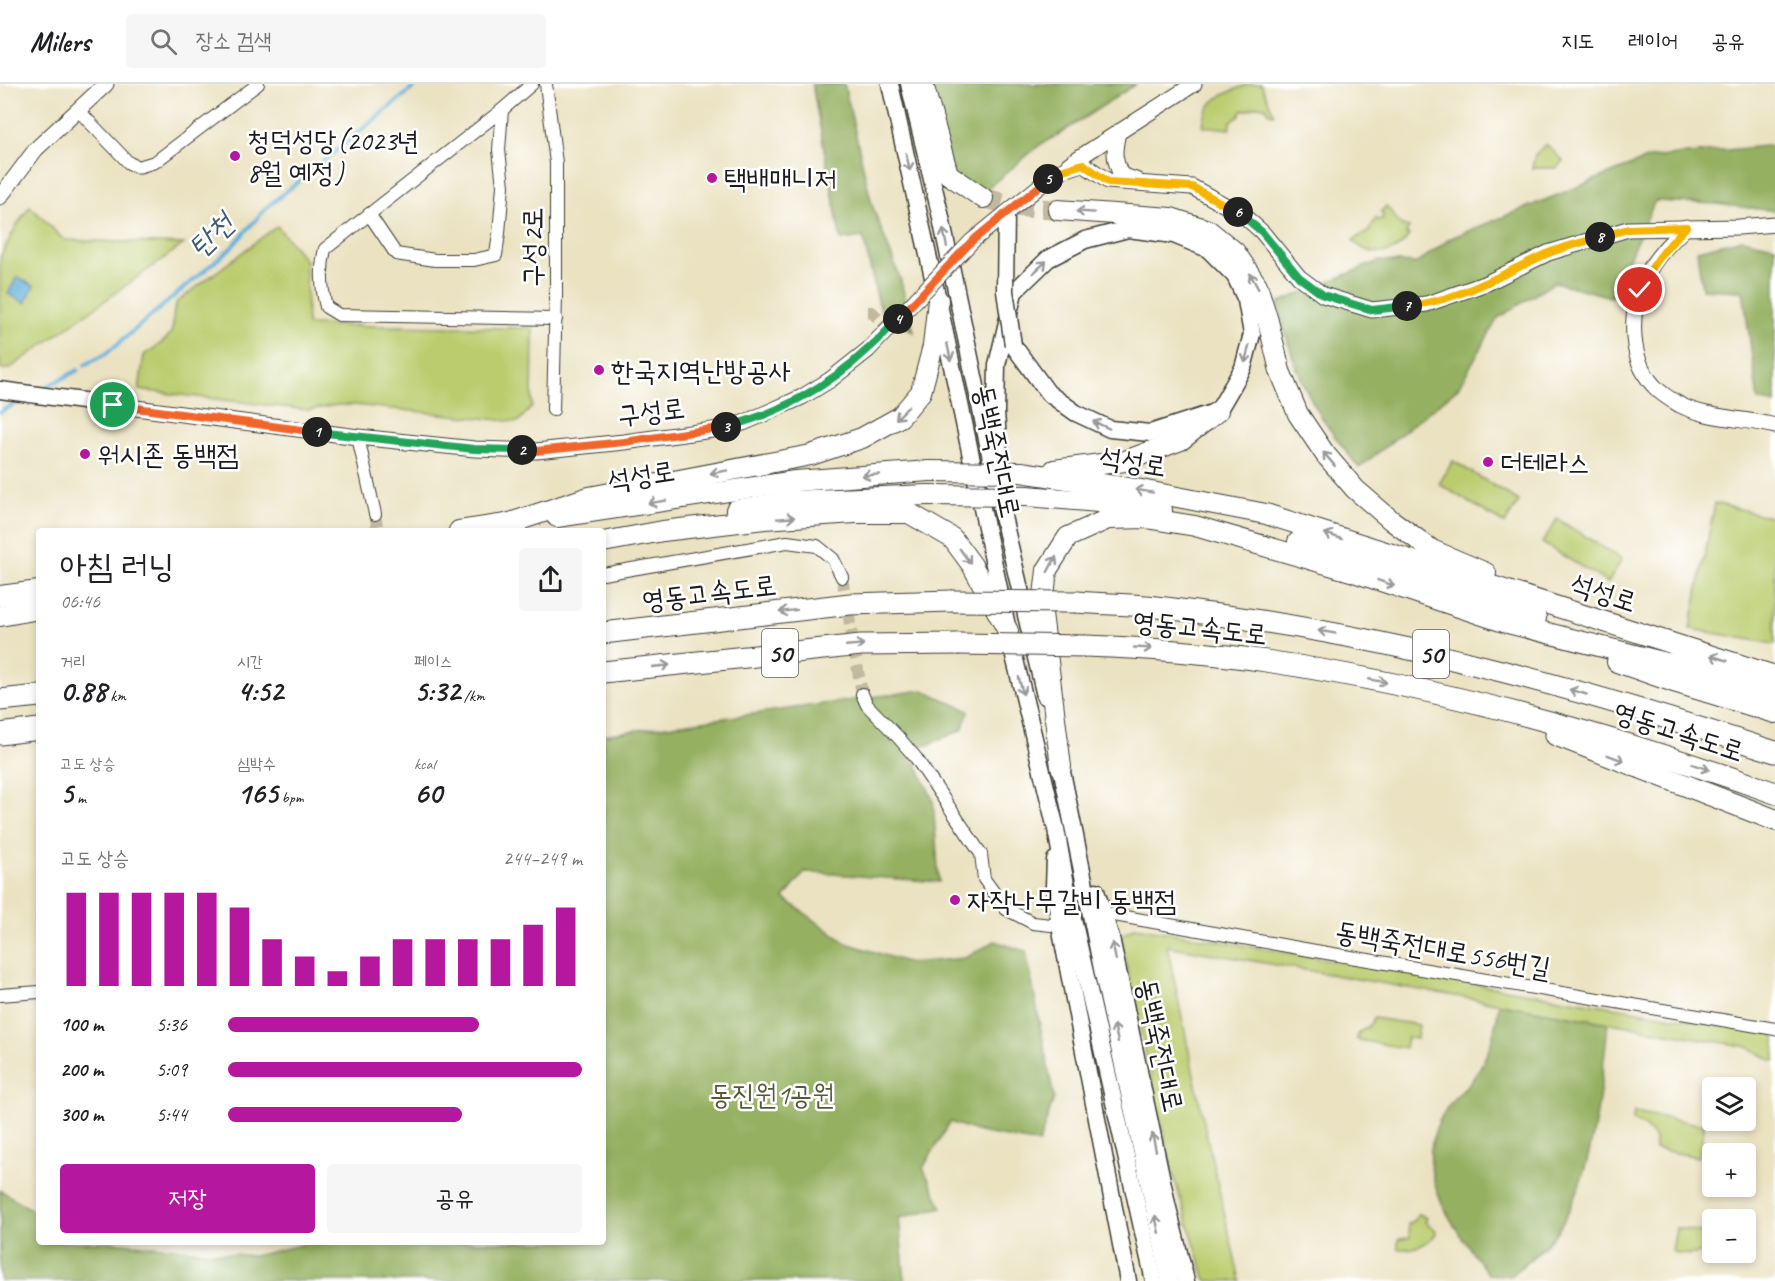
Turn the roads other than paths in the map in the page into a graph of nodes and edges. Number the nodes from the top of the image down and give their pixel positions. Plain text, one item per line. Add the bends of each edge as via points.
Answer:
1 (106, 84) edge
2 (258, 84) edge
3 (532, 84) edge
4 (546, 84) edge
5 (880, 84) edge
6 (890, 84) edge
7 (909, 84) edge
8 (921, 84) edge
9 (1194, 84) edge
10 (78, 110) junction
11 (502, 110) junction
12 (1118, 132) junction
13 (903, 138) junction
14 (926, 157) junction
15 (1057, 172) junction
16 (1147, 183) junction
17 (2, 190) edge
18 (983, 198) tunnel mouth
19 (1058, 210) tunnel mouth
20 (369, 214) junction
21 (1006, 214) junction
22 (1775, 224) edge
23 (1686, 227) junction
24 (938, 300) junction
25 (556, 319) junction
26 (2, 391) edge
27 (113, 405) joint
28 (553, 410) dead end
29 (1218, 411) junction
30 (1775, 426) edge
31 (358, 437) junction
32 (1022, 472) junction
33 (375, 514) tunnel mouth
34 (1004, 521) junction
35 (507, 524) junction
36 (480, 528) edge
37 (606, 531) edge
38 (606, 541) edge
39 (606, 573) edge
40 (842, 577) tunnel mouth
41 (36, 591) edge
42 (0, 596) edge
43 (36, 610) edge
44 (1571, 611) junction
45 (0, 616) edge
46 (1504, 622) junction
47 (1008, 632) junction
48 (606, 633) edge
49 (1682, 667) junction
50 (606, 672) edge
51 (1775, 676) edge
52 (862, 694) tunnel mouth
53 (1775, 695) edge
54 (36, 696) edge
55 (1464, 698) junction
56 (0, 700) edge
57 (1775, 713) edge
58 (36, 729) edge
59 (0, 734) edge
60 (1775, 752) edge
61 (1061, 767) junction
62 (1775, 793) edge
63 (1775, 820) edge
64 (1064, 827) junction
65 (1103, 913) junction
66 (1060, 926) junction
67 (36, 992) edge
68 (0, 995) edge
69 (1775, 1029) edge
70 (1128, 1281) edge
71 (1154, 1281) edge
72 (1170, 1281) edge
73 (1186, 1281) edge

1 - 10 street
2 - 10 street via 155,162 138,167 129,163
3 - 11 street
4 - 25 street, 구성2로 via 556,163
5 - 13 main road
6 - 13 main road, 동백죽전대로
7 - 14 main road, 동백죽전대로
8 - 14 main road
8 - 18 highway via 948,174
9 - 12 street, 구성로
10 - 17 street via 36,149
11 - 20 street
11 - 20 street via 503,186 496,255 474,260 435,260 396,254
12 - 15 street, 구성로
12 - 16 street via 1114,152 1121,175
13 -> 24 main road, 동백죽전대로
34 -> 14 main road, 동백죽전대로
15 - 16 street via 1083,164 1108,182
15 - 21 street, 구성로, bridge
16 - 23 street via 1192,187 1243,214 1299,277 1323,295 1372,310 1427,304 1487,283 1548,253 1628,229
44 -> 19 highway via 1432,550 1356,489 1325,454 1298,414 1280,371 1257,285 1235,252 1208,230 1171,218
20 - 25 street via 326,249 322,262 326,307 339,315
29 -> 21 main road, bridge via 1150,433 1110,429 1076,413 1048,393 1013,345 1005,291
21 - 31 street, 구성로, bridge via 972,241 868,350 802,398 743,423 536,451
22 - 23 street
23 - 30 street via 1649,270 1635,307 1633,323 1644,370 1663,395 1682,406
24 -> 35 highway via 933,346 921,392 900,417 862,438 812,455 589,496
24 -> 47 main road, 동백죽전대로
25 - 28 street, 구성2로
26 - 27 main road, 구성로
27 - 31 street, 구성로
29 - 32 highway via 1181,440 1125,461
34 -> 29 main road via 996,412 997,365 1014,291 1048,259 1085,240 1128,229 1174,235 1208,249 1235,276 1246,300 1252,333 1244,368
31 - 33 street
32 -> 35 highway, 석성로, bridge via 930,471 795,481
44 -> 32 highway, 석성로 via 1266,514
34 - 61 main road, 동백죽전대로
35 - 36 highway, 석성로
37 - 49 highway, 석성로, bridge via 792,501 927,495 1027,496 1135,505 1258,530 1380,565
38 -> 47 highway via 764,519 909,513 952,538 972,565
39 - 40 street via 787,542 817,546 833,559
41 - 42 highway
43 - 45 highway
51 -> 44 highway, 석성로
46 - 49 highway
46 - 57 highway
61 -> 46 highway via 1042,614 1047,570 1068,537 1108,519 1146,518 1195,526 1354,572
47 -> 64 main road, 동백죽전대로
60 -> 48 highway, 영동고속도로 / 50, bridge via 1633,707 1428,653 1263,621 1146,606 951,601 850,604
49 - 53 highway, 석성로
50 -> 55 highway, 영동고속도로 / 50, bridge via 861,645 1085,646 1265,661
52 - 66 street via 867,705 916,758 981,854 984,879 1006,909 1033,923
54 - 56 highway
55 -> 62 highway, 영동고속도로 / 50 via 1656,752
55 -> 63 highway
58 - 59 highway
61 - 64 main road, 동백죽전대로
64 - 65 main road, 동백죽전대로
64 - 66 main road, 동백죽전대로 via 1054,886
64 - 71 main road, 동백죽전대로 via 1068,901
72 -> 64 main road, 동백죽전대로
65 - 69 street, 동백죽전대로556번길
73 -> 65 main road, 동백죽전대로
66 - 70 main road, 동백죽전대로
67 - 68 street

